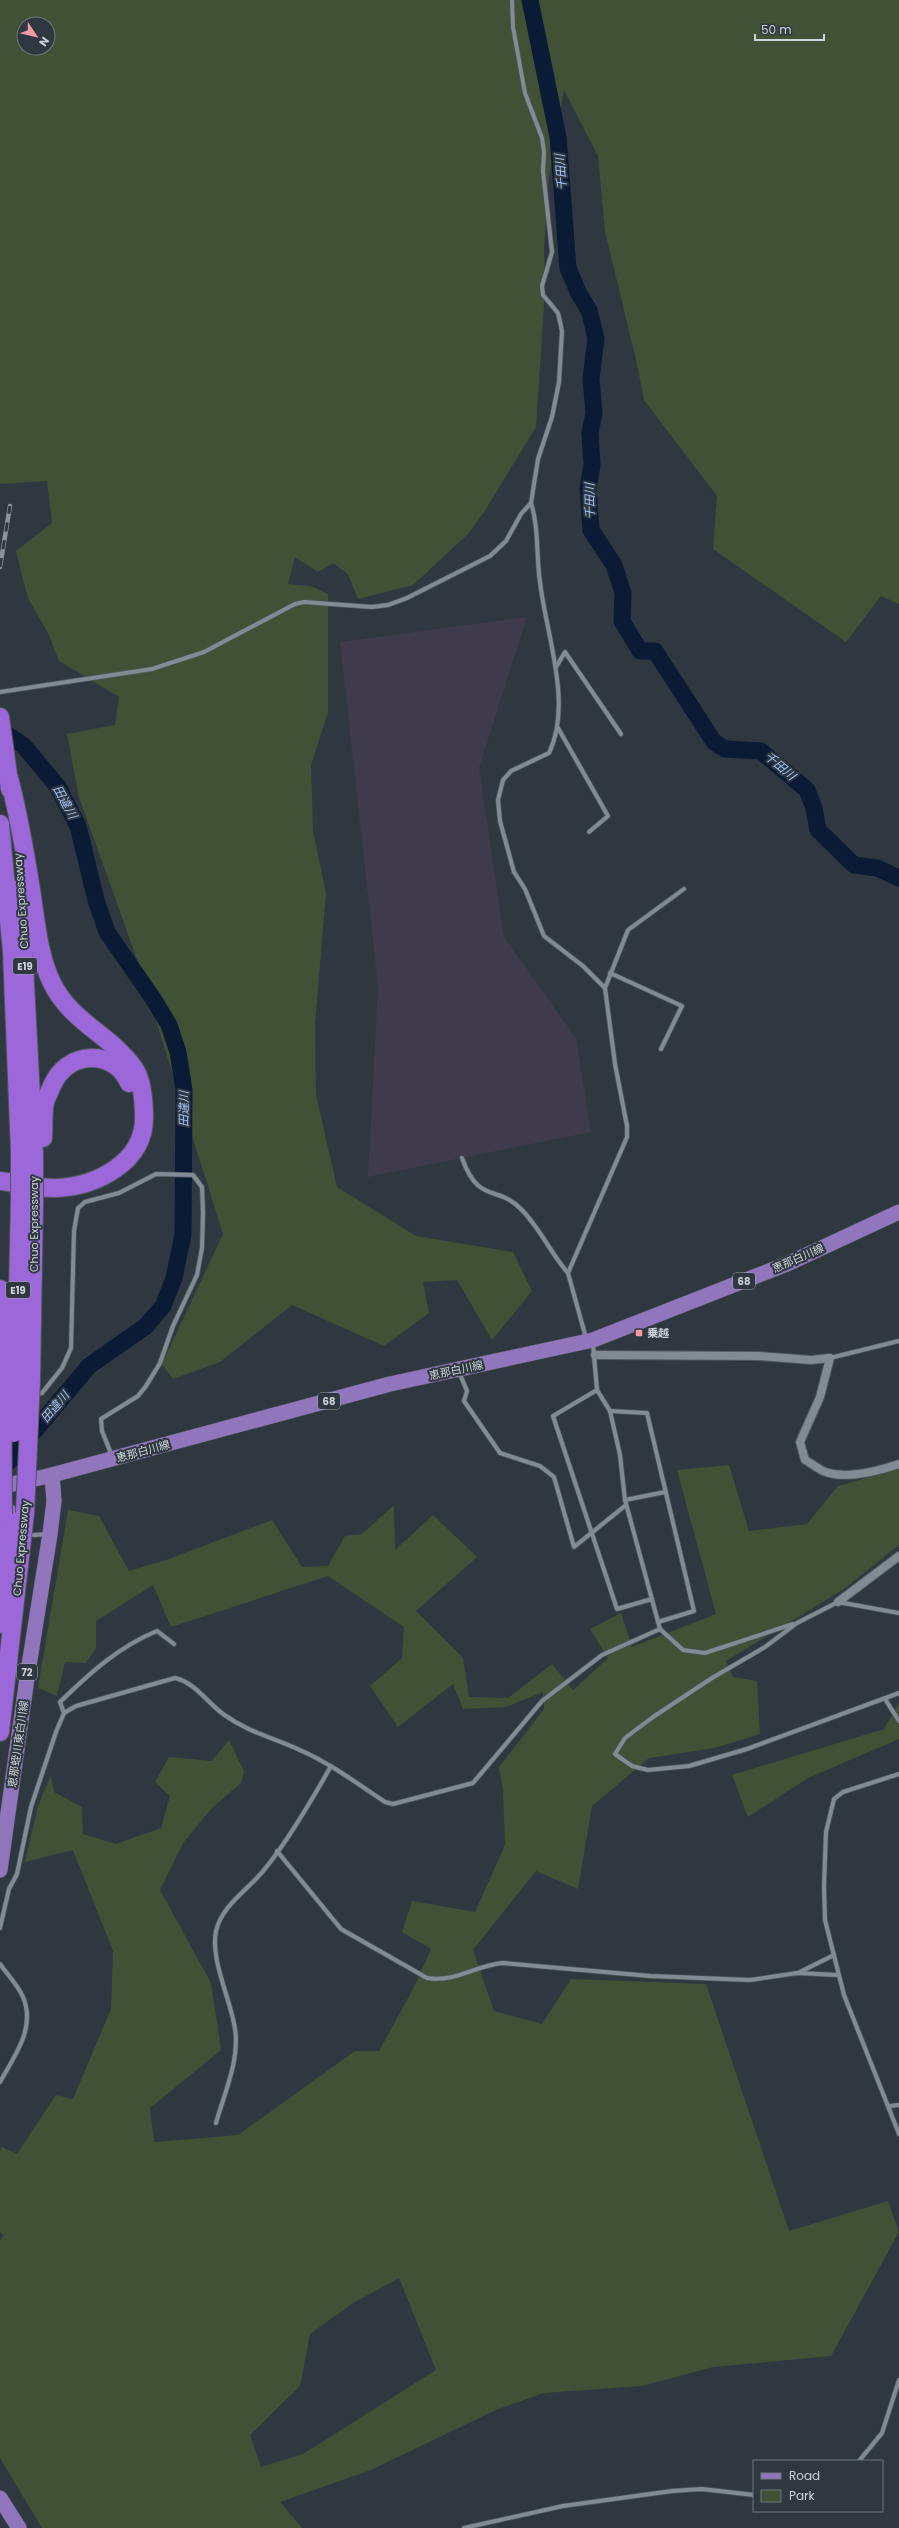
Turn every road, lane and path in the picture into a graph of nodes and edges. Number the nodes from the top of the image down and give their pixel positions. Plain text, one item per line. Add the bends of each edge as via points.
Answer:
1 (512, 0) edge
2 (530, 503) junction
3 (556, 667) junction
4 (0, 692) edge
5 (0, 717) edge
6 (558, 728) junction
7 (621, 734) dead end
8 (9, 778) junction
9 (0, 824) edge
10 (589, 832) dead end
11 (684, 889) dead end
12 (610, 973) junction
13 (605, 988) junction
14 (661, 1049) dead end
15 (32, 1153) junction
16 (462, 1158) dead end
17 (0, 1172) edge
18 (0, 1181) edge
19 (32, 1201) junction
20 (899, 1212) edge
21 (568, 1274) junction
22 (0, 1289) edge
23 (590, 1340) junction
24 (899, 1340) edge
25 (595, 1355) junction
26 (830, 1358) junction
27 (458, 1369) junction
28 (16, 1380) junction
29 (597, 1390) junction
30 (0, 1404) edge
31 (610, 1411) junction
32 (112, 1459) junction
33 (899, 1464) edge
34 (52, 1475) junction
35 (0, 1487) edge
36 (665, 1492) junction
37 (626, 1503) junction
38 (13, 1514) junction
39 (34, 1534) dead end
40 (50, 1534) junction
41 (592, 1535) junction
42 (899, 1556) edge
43 (652, 1599) junction
44 (838, 1602) junction
45 (899, 1613) edge
46 (658, 1622) junction
47 (797, 1623) junction
48 (0, 1624) edge
49 (660, 1629) junction
50 (174, 1644) dead end
51 (899, 1693) edge
52 (885, 1698) junction
53 (64, 1713) junction
54 (899, 1721) edge
55 (0, 1732) edge
56 (331, 1766) junction
57 (899, 1774) edge
58 (277, 1851) junction
59 (0, 1870) edge
60 (0, 1928) edge
61 (834, 1955) junction
62 (0, 1964) edge
63 (797, 1973) junction
64 (838, 1975) junction
65 (0, 2082) edge
66 (899, 2105) edge
67 (890, 2106) junction
68 (216, 2123) dead end
69 (899, 2134) edge
70 (899, 2380) edge
71 (860, 2460) edge
72 (753, 2494) edge
73 (2, 2506) edge
74 (19, 2528) edge
75 (464, 2528) edge

1 - 2 street via 525,93 542,138 544,152 543,171 552,252 542,286 542,295 558,313 562,331 559,382 552,417 538,459
2 - 3 street via 535,517 540,588
2 - 4 street via 506,541 490,556 398,601 372,607 304,602 289,607 204,652 152,669
3 - 6 street
3 - 7 street via 565,652
5 - 8 highway, Chuo Expressway / E19
6 - 10 street via 608,816
6 - 13 street via 549,753 511,771 503,780 498,800 500,821 514,872 525,889 544,936 583,966
8 - 15 highway, Chuo Expressway / E19 via 20,884
8 - 18 highway via 21,822 41,952 51,981 76,1016 114,1047 135,1070 143,1097 144,1126 136,1146 123,1164 107,1175 83,1184 56,1188
9 - 15 highway, Chuo Expressway / E19
11 - 12 street via 628,930
12 - 13 street
12 - 14 street via 682,1006
13 - 21 street via 627,1137
15 - 17 highway via 45,1101 59,1074 80,1059 93,1057 118,1067 133,1093 134,1122 126,1146 112,1160 78,1177 59,1178
15 - 19 highway, Chuo Expressway / E19, bridge
16 - 21 street via 469,1176 481,1190 520,1208
19 - 28 highway, Chuo Expressway / E19
19 - 28 highway, Chuo Expressway / E19 via 34,1320
20 - 23 main road, 恵那白川線 / 68 via 787,1264
21 - 23 street
22 - 28 highway
23 - 25 street
23 - 27 main road, 恵那白川線 / 68
24 - 26 street
25 - 26 street via 758,1356 812,1360
25 - 29 street
26 - 33 street via 820,1397 800,1442 804,1460 834,1474 877,1470
27 - 32 main road, 恵那白川線 / 68 via 390,1384
27 - 41 street via 468,1391 464,1401 500,1453 540,1466 554,1477 574,1548
28 - 38 highway, Chuo Expressway / E19, bridge
28 - 38 highway, bridge
29 - 31 street
29 - 41 street via 553,1416
30 - 32 street via 42,1393 68,1359 73,1331 74,1231 78,1208 85,1202 119,1193 156,1174 193,1175 202,1187 203,1199 202,1248 197,1275 173,1326 160,1362 146,1386 138,1396 101,1419 102,1431
31 - 36 street via 647,1413
31 - 37 street via 620,1455
32 - 34 main road, 恵那白川線 / 68
34 - 35 main road, 恵那白川線 / 68
34 - 40 main road, 恵那蛭川東白川線 / 72 via 54,1501
36 - 37 street
36 - 46 street via 694,1611
37 - 41 street
37 - 43 street
38 - 48 highway, Chuo Expressway
38 - 55 highway, Chuo Expressway / E19
39 - 40 street
40 - 59 main road, 恵那蛭川東白川線 / 72
41 - 43 street via 617,1609
42 - 44 street
43 - 46 street
44 - 45 street
44 - 47 street
46 - 49 street
47 - 49 street via 705,1654 683,1650
47 - 52 street via 765,1647 653,1717 625,1738 615,1754 632,1766 648,1770 689,1766 747,1749
49 - 56 street via 602,1655 542,1701 473,1784 394,1804 385,1802
50 - 53 street via 157,1631 123,1648 95,1668 60,1702
51 - 52 street
52 - 54 street
53 - 56 street via 76,1706 175,1678 183,1680 216,1709 249,1731 301,1750
53 - 60 street via 31,1807 17,1874 9,1889
56 - 58 street
57 - 61 street via 843,1792 834,1799 826,1832 824,1886 825,1920
58 - 63 street via 341,1929 427,1978 450,1978 491,1964 503,1963 665,1977 750,1980
58 - 68 street via 264,1870 225,1910 216,1932 216,1951 236,2029 236,2042 235,2058
61 - 63 street
61 - 64 street
62 - 65 street via 23,1996 28,2015 25,2034
63 - 64 street
64 - 67 street via 876,2078
66 - 67 street
67 - 69 street
70 - 71 street via 882,2433
72 - 75 street via 702,2489 672,2491 563,2506
73 - 74 main road

